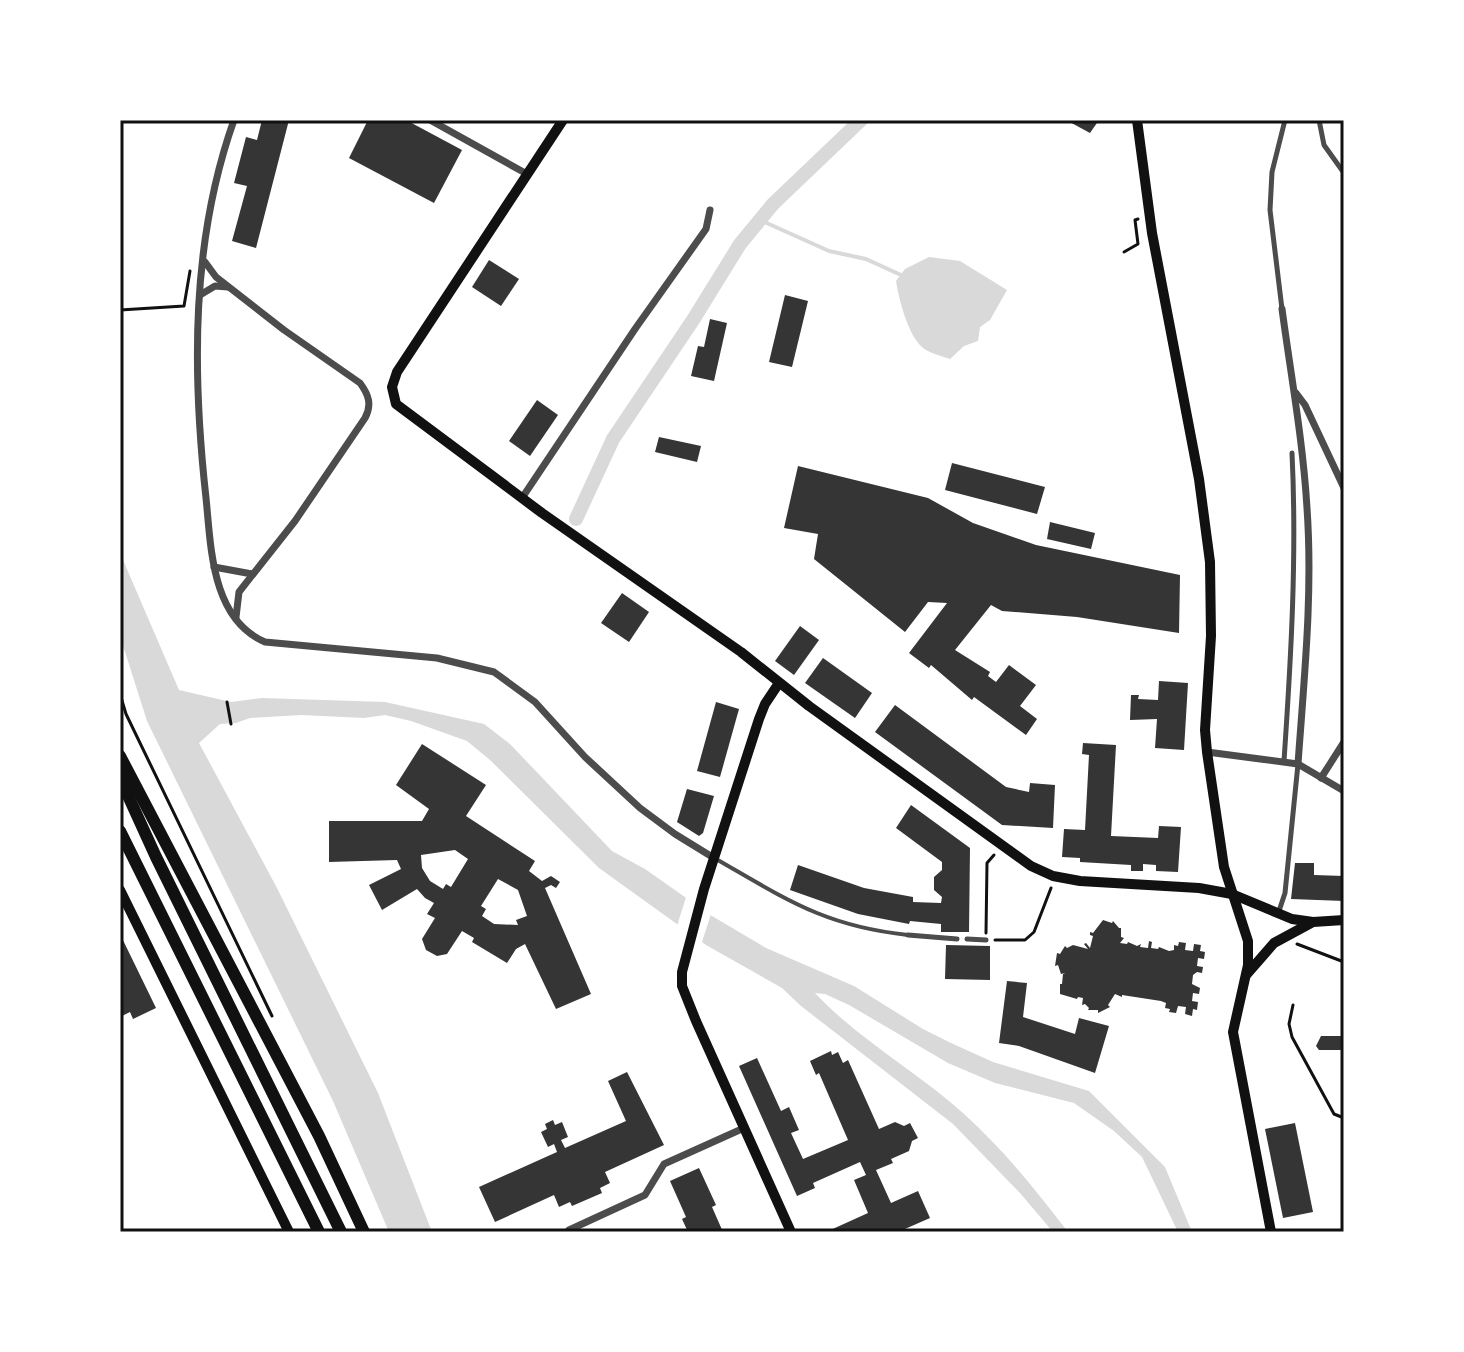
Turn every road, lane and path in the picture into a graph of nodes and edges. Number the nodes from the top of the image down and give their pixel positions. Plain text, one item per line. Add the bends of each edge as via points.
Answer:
1 (234, 120) edge
2 (430, 120) edge
3 (563, 120) edge
4 (1137, 120) edge
5 (1285, 120) edge
6 (1319, 120) edge
7 (1344, 173) edge
8 (527, 174) junction
9 (710, 210) dead end
10 (1144, 218) dead end
11 (1124, 252) dead end
12 (204, 260) junction
13 (191, 263) dead end
14 (230, 287) junction
15 (200, 295) junction
16 (1282, 309) joint
17 (120, 310) edge
18 (1295, 391) junction
19 (1292, 453) dead end
20 (1344, 488) edge
21 (522, 498) junction
22 (214, 567) junction
23 (252, 574) junction
24 (236, 617) junction
25 (779, 683) junction
26 (120, 694) edge
27 (227, 702) dead end
28 (231, 724) dead end
29 (1344, 742) edge
30 (1207, 752) junction
31 (120, 756) edge
32 (1284, 761) junction
33 (1298, 764) junction
34 (120, 778) edge
35 (1321, 778) junction
36 (1344, 791) edge
37 (120, 831) edge
38 (1002, 846) junction
39 (714, 858) junction
40 (1053, 876) junction
41 (120, 890) edge
42 (1232, 894) junction
43 (1277, 915) junction
44 (1344, 920) edge
45 (1313, 922) junction
46 (908, 935) joint
47 (957, 939) dead end
48 (967, 939) dead end
49 (986, 940) junction
50 (1289, 943) dead end
51 (1344, 962) edge
52 (1245, 977) junction
53 (1293, 1005) dead end
54 (277, 1025) dead end
55 (1344, 1118) edge
56 (744, 1128) junction
57 (569, 1230) edge
58 (289, 1232) edge
59 (319, 1232) edge
60 (341, 1232) edge
61 (364, 1232) edge
62 (791, 1232) edge
63 (1271, 1232) edge

1 - 12 street via 212,192
2 - 8 street
3 - 8 main road
4 - 30 main road via 1210,562
5 - 16 street via 1272,172 1270,210
6 - 7 street via 1324,145
8 - 21 main road via 397,372 392,394 408,415
9 - 21 street via 706,229
10 - 11 path via 1135,220 1138,244
12 - 14 street
12 - 15 street
13 - 17 path via 184,306
14 - 15 street via 215,286
14 - 23 street via 360,383 369,402 365,418 312,496
15 - 22 street via 195,372
16 - 18 street
18 - 20 street
18 - 33 street via 1308,540
19 - 32 street via 1294,605
21 - 25 main road
22 - 23 street
22 - 24 street via 225,602
23 - 24 street via 239,592
24 - 39 street via 255,637 270,643 437,658 494,672 535,702 640,808
25 - 38 main road
25 - 39 main road via 759,719
26 - 54 path
27 - 28 path
29 - 35 street
30 - 32 street
30 - 42 main road
31 - 61 highway
32 - 33 street
33 - 35 street
33 - 43 street via 1285,893
34 - 60 highway
35 - 36 street
37 - 59 highway
38 - 40 main road
38 - 49 path via 987,863
39 - 46 lane via 817,915
39 - 56 main road via 689,941 682,986
40 - 42 main road
40 - 49 path via 1034,932 1025,940
41 - 58 main road
42 - 43 main road
42 - 52 main road via 1248,941
43 - 45 main road
44 - 45 main road
45 - 52 main road via 1274,943
46 - 47 street
48 - 49 street
50 - 51 path
52 - 63 main road via 1233,1032
53 - 55 path via 1292,1037 1334,1114
56 - 57 street via 664,1164 645,1195
56 - 62 main road

